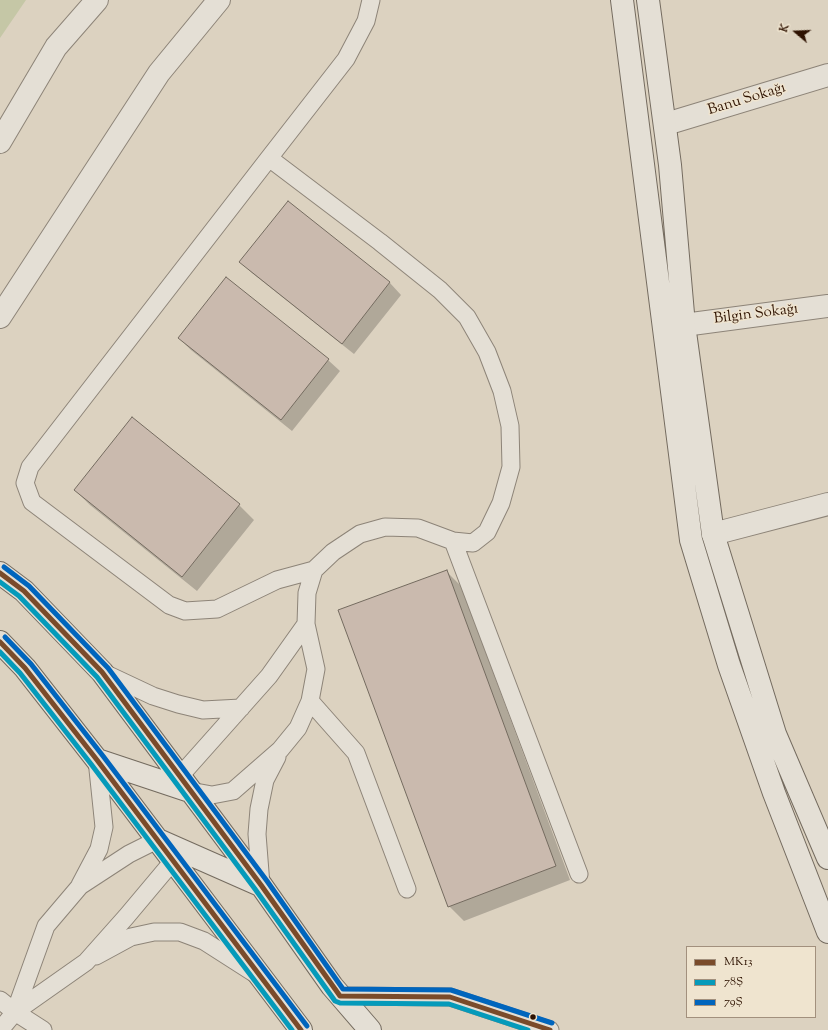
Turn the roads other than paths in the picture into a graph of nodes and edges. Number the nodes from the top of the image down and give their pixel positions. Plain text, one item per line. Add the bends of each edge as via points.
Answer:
1 (97, 0) edge
2 (219, 0) edge
3 (372, 0) edge
4 (622, 0) edge
5 (648, 0) edge
6 (828, 76) edge
7 (666, 124) junction
8 (0, 142) edge
9 (269, 158) junction
10 (828, 306) edge
11 (0, 317) edge
12 (684, 325) junction
13 (828, 504) edge
14 (713, 534) junction
15 (453, 541) junction
16 (314, 570) junction
17 (0, 573) edge
18 (306, 624) junction
19 (0, 642) edge
20 (102, 672) junction
21 (310, 701) junction
22 (241, 708) junction
23 (280, 750) junction
24 (97, 760) junction
25 (185, 784) junction
26 (157, 840) junction
27 (828, 858) edge
28 (173, 861) junction
29 (579, 874) dead end
30 (261, 885) junction
31 (80, 886) junction
32 (407, 890) dead end
33 (828, 932) edge
34 (86, 962) junction
35 (260, 977) junction
36 (340, 996) junction
37 (0, 1000) edge
38 (14, 1012) junction
39 (0, 1030) edge
40 (43, 1030) edge
41 (301, 1030) edge
42 (370, 1030) edge
43 (550, 1030) edge

1 - 8 main road via 56,47
2 - 11 main road via 159,73
3 - 9 lane via 366,21 346,59
4 - 33 main road via 691,540 737,687 774,793
5 - 7 main road
6 - 7 main road, Banu Sokağı
7 - 12 main road
9 - 15 lane via 440,290 467,317 487,352 502,391 510,426 511,466 501,503 487,532 473,543
9 - 16 lane via 30,467 25,483 32,502 169,605 185,611 217,609 277,580
10 - 12 main road, Bilgin Sokağı
12 - 14 main road
13 - 14 main road
14 - 27 main road via 775,734
15 - 16 lane via 418,528 385,527 360,534 333,552
15 - 29 lane
16 - 18 lane via 307,593
17 - 20 main road via 24,590
18 - 21 lane via 316,668
18 - 22 lane via 269,676
19 - 24 main road via 25,668
20 - 22 lane via 152,696 178,704 203,710
20 - 25 main road
21 - 23 lane via 298,728
21 - 32 lane via 356,753
22 - 25 lane
23 - 25 lane via 233,791 212,795
23 - 30 lane via 266,780 259,809 257,834
24 - 25 main road
24 - 26 main road
24 - 31 lane via 104,827 99,849
25 - 30 main road
26 - 28 main road
26 - 30 main road
26 - 31 lane via 129,854
28 - 34 lane
28 - 35 main road
30 - 36 main road
31 - 38 lane via 46,926
34 - 35 lane via 131,937 154,932 180,932 204,941
34 - 38 lane
35 - 41 main road
36 - 42 main road
36 - 43 lane via 450,996
37 - 38 lane
38 - 39 lane
38 - 40 lane

